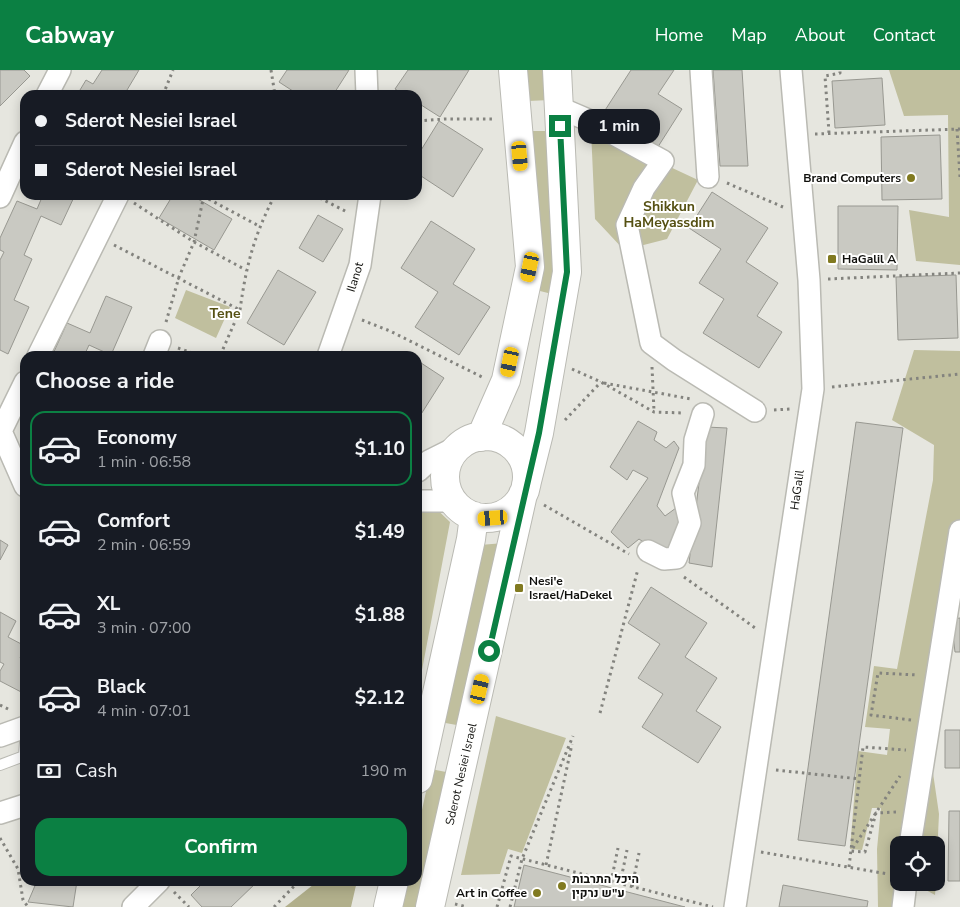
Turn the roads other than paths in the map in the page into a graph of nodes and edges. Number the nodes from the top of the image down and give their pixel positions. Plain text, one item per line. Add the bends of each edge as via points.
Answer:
1 (60, 70) edge
2 (366, 70) edge
3 (513, 70) edge
4 (557, 70) edge
5 (701, 70) edge
6 (791, 70) edge
7 (50, 90) edge
8 (367, 90) edge
9 (560, 108) junction
10 (20, 153) edge
11 (708, 177) dead end
12 (0, 197) edge
13 (123, 200) edge
14 (369, 200) edge
15 (40, 351) edge
16 (330, 351) edge
17 (20, 392) edge
18 (701, 407) road end
19 (755, 411) dead end
20 (0, 430) edge
21 (470, 441) junction
22 (422, 467) edge
23 (20, 475) edge
24 (531, 494) junction
25 (422, 502) edge
26 (463, 509) junction
27 (960, 531) edge
28 (644, 556) road end
29 (20, 729) edge
30 (0, 736) edge
31 (20, 758) edge
32 (422, 761) edge
33 (0, 765) edge
34 (20, 807) edge
35 (0, 813) edge
36 (911, 836) edge
37 (154, 886) edge
38 (393, 886) edge
39 (900, 891) edge
40 (133, 907) edge
41 (388, 907) edge
42 (430, 907) edge
43 (735, 907) edge
44 (903, 907) edge

1 - 7 street
2 - 8 street
3 - 21 main road via 530,267 503,387
4 - 9 main road, Sderot Nesiei Israel
5 - 11 street
6 - 43 street, HaGalil via 809,280 814,389
9 - 19 street via 663,162 644,188 627,225 651,343
9 - 24 main road, Sderot Nesiei Israel via 567,272
10 - 12 street
13 - 15 street via 97,237
14 - 16 street, Ilanot via 360,265
17 - 20 street
18 - 28 street via 694,465 684,493 690,523 687,532 676,558
20 - 23 street
21 - 22 street
21 - 24 main road via 494,437 516,449 523,459
21 - 26 main road via 452,454 445,476 447,489
24 - 26 main road via 503,514 483,518
24 - 42 main road, Sderot Nesiei Israel
25 - 26 street
26 - 32 main road via 471,539
27 - 36 street
29 - 30 street
31 - 33 lane
34 - 35 street
37 - 40 street
38 - 41 main road
39 - 44 street

